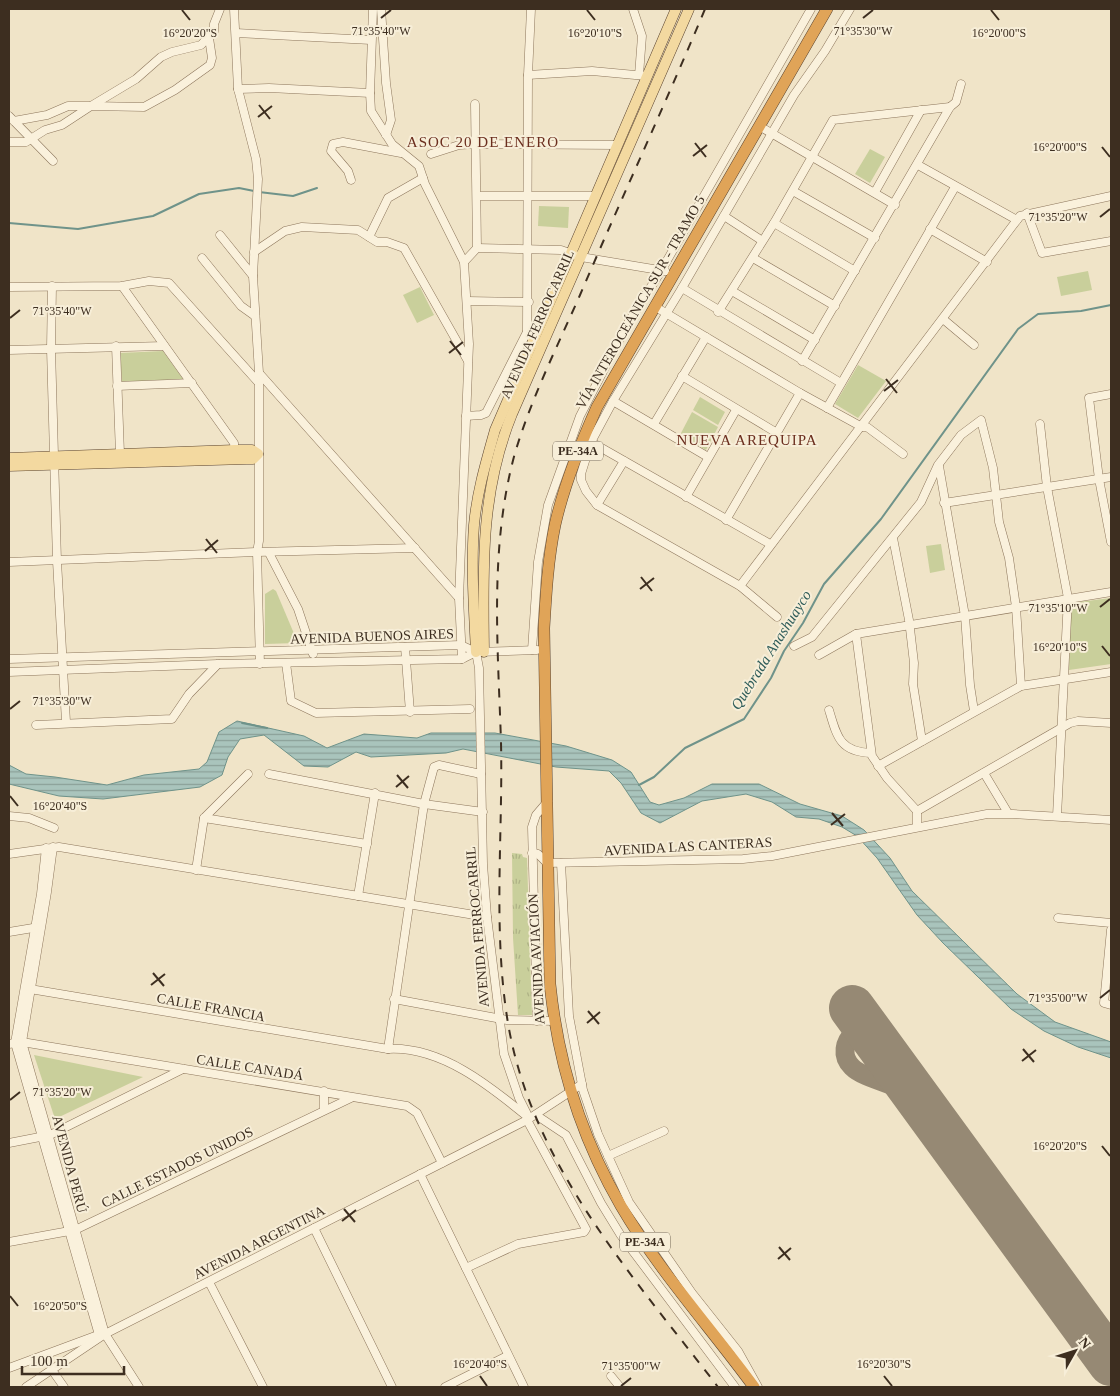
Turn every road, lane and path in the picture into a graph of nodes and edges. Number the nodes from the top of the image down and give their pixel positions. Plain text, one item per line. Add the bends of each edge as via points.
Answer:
1 (220, 9) edge
2 (234, 9) edge
3 (373, 9) edge
4 (381, 9) edge
5 (531, 9) edge
6 (633, 9) edge
7 (676, 9) edge
8 (689, 9) edge
9 (811, 9) edge
10 (827, 9) edge
11 (850, 9) edge
12 (236, 34) junction
13 (209, 38) junction
14 (371, 40) junction
15 (528, 75) junction
16 (642, 76) junction
17 (961, 84) dead end
18 (238, 89) junction
19 (370, 93) junction
20 (475, 104) dead end
21 (91, 106) junction
22 (950, 107) junction
23 (921, 110) junction
24 (11, 118) edge
25 (759, 126) junction
26 (772, 133) junction
27 (386, 135) junction
28 (32, 139) junction
29 (9, 142) edge
30 (528, 143) junction
31 (476, 144) junction
32 (617, 145) junction
33 (404, 154) junction
34 (430, 154) dead end
35 (811, 156) junction
36 (53, 161) dead end
37 (918, 165) junction
38 (423, 178) junction
39 (351, 180) dead end
40 (955, 186) junction
41 (793, 190) junction
42 (875, 192) junction
43 (477, 196) junction
44 (529, 196) junction
45 (594, 196) junction
46 (1111, 196) edge
47 (895, 205) junction
48 (1027, 213) junction
49 (724, 216) junction
50 (1017, 220) junction
51 (774, 223) junction
52 (930, 229) junction
53 (220, 235) dead end
54 (369, 237) junction
55 (875, 238) junction
56 (762, 240) junction
57 (1111, 241) edge
58 (477, 248) junction
59 (529, 248) junction
60 (254, 252) junction
61 (571, 253) junction
62 (202, 258) dead end
63 (581, 258) junction
64 (752, 258) junction
65 (464, 262) junction
66 (987, 262) junction
67 (855, 271) junction
68 (667, 272) junction
69 (253, 276) junction
70 (52, 286) junction
71 (122, 286) junction
72 (9, 287) edge
73 (682, 288) junction
74 (732, 291) junction
75 (468, 301) junction
76 (528, 302) junction
77 (654, 306) junction
78 (835, 306) junction
79 (718, 312) junction
80 (666, 313) junction
81 (255, 316) junction
82 (943, 319) junction
83 (528, 332) junction
84 (706, 337) junction
85 (815, 340) junction
86 (537, 345) junction
87 (974, 345) dead end
88 (116, 346) junction
89 (164, 346) junction
90 (51, 349) junction
91 (9, 350) edge
92 (468, 361) junction
93 (802, 361) junction
94 (259, 374) junction
95 (682, 376) junction
96 (258, 382) junction
97 (192, 383) junction
98 (841, 383) junction
99 (117, 386) junction
100 (800, 393) junction
101 (1111, 394) edge
102 (613, 401) junction
103 (827, 408) junction
104 (736, 410) junction
105 (466, 416) junction
106 (654, 424) junction
107 (1040, 424) dead end
108 (862, 427) junction
109 (776, 433) junction
110 (591, 442) junction
111 (120, 454) junction
112 (258, 454) junction
113 (903, 454) dead end
114 (235, 455) junction
115 (708, 457) junction
116 (9, 458) edge
117 (55, 460) junction
118 (624, 461) junction
119 (938, 465) junction
120 (9, 466) edge
121 (1111, 477) edge
122 (1098, 479) junction
123 (1047, 487) junction
124 (995, 496) junction
125 (686, 497) junction
126 (944, 503) junction
127 (597, 505) junction
128 (726, 520) junction
129 (892, 538) junction
130 (1111, 542) edge
131 (770, 544) junction
132 (416, 548) junction
133 (257, 552) junction
134 (269, 553) junction
135 (57, 561) junction
136 (9, 562) edge
137 (740, 586) junction
138 (1111, 592) edge
139 (459, 598) junction
140 (1068, 598) junction
141 (1016, 606) junction
142 (965, 616) junction
143 (777, 617) dead end
144 (908, 624) junction
145 (856, 634) junction
146 (461, 645) junction
147 (794, 646) dead end
148 (405, 647) junction
149 (312, 650) junction
150 (538, 650) junction
151 (260, 651) junction
152 (480, 652) junction
153 (819, 655) dead end
154 (61, 658) junction
155 (9, 659) edge
156 (462, 659) junction
157 (406, 660) junction
158 (286, 663) junction
159 (315, 663) junction
160 (218, 664) junction
161 (260, 664) junction
162 (62, 670) junction
163 (9, 672) edge
164 (1111, 672) edge
165 (1063, 678) junction
166 (1021, 686) junction
167 (470, 709) dead end
168 (829, 710) dead end
169 (974, 711) junction
170 (410, 712) junction
171 (66, 722) junction
172 (1111, 723) edge
173 (36, 725) dead end
174 (1062, 728) junction
175 (922, 740) junction
176 (871, 753) junction
177 (878, 766) junction
178 (984, 773) junction
179 (248, 774) dead end
180 (269, 774) dead end
181 (481, 774) junction
182 (547, 784) joint
183 (374, 793) junction
184 (548, 801) junction
185 (424, 804) junction
186 (917, 811) junction
187 (483, 812) junction
188 (1008, 813) junction
189 (9, 816) edge
190 (1057, 816) junction
191 (204, 818) junction
192 (1111, 820) edge
193 (917, 827) junction
194 (54, 828) dead end
195 (367, 844) junction
196 (49, 848) junction
197 (9, 854) edge
198 (532, 854) junction
199 (561, 863) junction
200 (547, 864) junction
201 (196, 870) junction
202 (358, 896) junction
203 (410, 905) junction
204 (487, 917) junction
205 (1058, 918) dead end
206 (1111, 923) edge
207 (38, 927) junction
208 (9, 932) edge
209 (1111, 932) edge
210 (30, 989) junction
211 (394, 999) junction
212 (1111, 1005) edge
213 (498, 1016) junction
214 (537, 1021) junction
215 (554, 1021) junction
216 (389, 1037) junction
217 (15, 1043) edge
218 (388, 1049) junction
219 (400, 1049) junction
220 (183, 1069) junction
221 (582, 1084) junction
222 (324, 1091) junction
223 (570, 1091) junction
224 (351, 1098) junction
225 (324, 1109) junction
226 (531, 1118) junction
227 (664, 1131) dead end
228 (46, 1136) junction
229 (9, 1143) edge
230 (608, 1156) junction
231 (442, 1163) junction
232 (420, 1174) junction
233 (620, 1195) junction
234 (314, 1228) junction
235 (72, 1231) junction
236 (9, 1242) edge
237 (466, 1268) junction
238 (209, 1282) junction
239 (102, 1334) junction
240 (507, 1356) junction
241 (9, 1368) edge
242 (52, 1370) junction
243 (611, 1376) dead end
244 (754, 1383) edge
245 (26, 1387) edge
246 (64, 1387) edge
247 (139, 1387) edge
248 (263, 1387) edge
249 (392, 1387) edge
250 (446, 1387) edge
251 (524, 1387) edge
252 (620, 1387) edge
253 (735, 1387) edge

1 - 13 street
2 - 12 street
3 - 14 street
4 - 27 street via 391,120
5 - 15 street
6 - 16 street via 642,36
7 - 16 main road, AVENIDA FERROCARRIL
8 - 63 main road, AVENIDA FERROCARRIL
9 - 68 street
10 - 25 highway, VÍA INTEROCEÁNICA SUR - TRAMO 5 / PE-34A
11 - 26 street
12 - 14 street
12 - 18 street
13 - 21 street via 201,45 167,54 151,64 136,80
13 - 21 street via 210,65 159,100 144,107
14 - 19 street
15 - 16 street via 592,71
15 - 30 street
16 - 32 main road, AVENIDA FERROCARRIL
17 - 22 street via 956,102
18 - 19 street
18 - 60 street via 258,179
19 - 27 street via 371,111
20 - 31 street
21 - 24 street via 68,106 47,115
21 - 28 street
22 - 23 street
22 - 37 street
23 - 35 street via 833,120
23 - 42 street
24 - 28 street
25 - 26 street
25 - 68 highway, VÍA INTEROCEÁNICA SUR - TRAMO 5 / PE-34A
26 - 35 street
26 - 49 street
27 - 33 street
28 - 29 street
28 - 36 street
30 - 31 street
30 - 32 street
30 - 44 street
31 - 34 street via 459,145
31 - 43 street
32 - 45 main road, AVENIDA FERROCARRIL
33 - 38 street via 419,166
33 - 39 street via 343,142 333,144 332,151
35 - 41 street
35 - 42 street
37 - 40 street
37 - 47 street
38 - 54 street via 388,198
38 - 65 street
40 - 50 street
40 - 52 street
41 - 51 street
41 - 55 street
42 - 47 street
43 - 44 street
43 - 58 street
44 - 45 street
44 - 59 street
45 - 61 main road, AVENIDA FERROCARRIL
46 - 48 street
47 - 55 street
48 - 50 street
48 - 57 street via 1042,253
49 - 56 street
49 - 73 street
50 - 66 street
51 - 56 street
51 - 67 street
52 - 66 street
52 - 98 street
53 - 69 street
54 - 60 street via 358,230 293,227 277,234
54 - 92 street via 404,248
55 - 67 street
56 - 64 street
58 - 59 street
58 - 65 street
59 - 61 street
59 - 76 street
60 - 69 street
61 - 63 street
61 - 86 main road, AVENIDA FERROCARRIL
62 - 81 street via 241,306
63 - 68 street
63 - 86 main road, AVENIDA FERROCARRIL
64 - 74 street
64 - 78 street
65 - 75 street
66 - 82 street
67 - 78 street
68 - 77 highway, VÍA INTEROCEÁNICA SUR - TRAMO 5 / PE-34A
68 - 150 street via 628,323 594,384 548,506 538,562
69 - 81 street
70 - 71 street
70 - 72 street
70 - 90 street
71 - 89 street
71 - 96 street via 149,281 169,283
73 - 79 street
73 - 80 street
74 - 79 street
74 - 85 street
75 - 76 street
75 - 92 street
76 - 83 street
77 - 80 street
77 - 150 highway, VÍA INTEROCEÁNICA SUR - TRAMO 5 / PE-34A via 597,406 565,492 555,526
78 - 85 street
79 - 93 street
80 - 84 street
80 - 102 street
81 - 94 street
82 - 87 street
82 - 108 street
83 - 86 street
83 - 105 street via 486,412 481,416
84 - 95 street
84 - 100 street
85 - 93 street
86 - 152 main road, AVENIDA FERROCARRIL via 495,430 481,479 473,553
88 - 89 street
88 - 90 street
88 - 99 street
89 - 97 street
90 - 91 street
90 - 117 street
92 - 105 street
93 - 98 street
94 - 96 street
94 - 132 street
95 - 104 street
95 - 106 street
96 - 112 street
97 - 99 street
97 - 114 street via 234,443
98 - 103 street
99 - 111 street
100 - 103 street
100 - 109 street
101 - 122 street via 1089,398
102 - 106 street
102 - 110 street
103 - 108 street
104 - 109 street
104 - 115 street
105 - 139 street
106 - 115 street
107 - 123 street
108 - 113 street via 867,427
108 - 131 street
109 - 128 street
110 - 118 street
110 - 127 street via 581,480
111 - 114 main road
111 - 117 main road
112 - 114 main road via 252,450
112 - 133 street
114 - 117 main road
115 - 125 street
116 - 117 main road
117 - 120 main road
117 - 135 street
118 - 125 street
118 - 127 street
119 - 124 street via 961,436 981,420 993,468
119 - 126 street
119 - 129 street via 921,502
121 - 122 street
122 - 123 street
122 - 130 street
123 - 124 street
123 - 140 street
124 - 126 street
124 - 141 street
125 - 128 street
126 - 142 street
127 - 137 street
128 - 131 street
129 - 144 street
129 - 147 street via 812,637
131 - 137 street
132 - 134 street
132 - 139 street
133 - 134 street
133 - 135 street
133 - 151 street
134 - 149 street via 298,609
135 - 136 street
135 - 154 street
137 - 143 street
138 - 140 street
139 - 146 street
140 - 141 street
140 - 165 street
141 - 142 street
141 - 166 street
142 - 144 street
142 - 169 street
144 - 145 street
144 - 175 street
145 - 153 street
145 - 176 street
146 - 148 street, AVENIDA BUENOS AIRES
146 - 152 street, AVENIDA BUENOS AIRES
146 - 156 street
148 - 149 street, AVENIDA BUENOS AIRES
148 - 157 street
149 - 151 street, AVENIDA BUENOS AIRES
149 - 159 street
150 - 152 street
150 - 182 highway, VÍA INTEROCEÁNICA SUR - TRAMO 5 / PE-34A
151 - 154 street, AVENIDA BUENOS AIRES
151 - 161 street
152 - 156 street, AVENIDA BUENOS AIRES
152 - 181 street, AVENIDA FERROCARRIL
154 - 155 street, AVENIDA BUENOS AIRES
154 - 162 street
156 - 157 street, AVENIDA BUENOS AIRES
157 - 159 street, AVENIDA BUENOS AIRES
157 - 170 street
158 - 159 street, AVENIDA BUENOS AIRES
158 - 161 street, AVENIDA BUENOS AIRES
158 - 170 street via 291,700 316,713
160 - 161 street, AVENIDA BUENOS AIRES
160 - 162 street, AVENIDA BUENOS AIRES
160 - 171 street via 189,694 172,719
162 - 163 street, AVENIDA BUENOS AIRES
162 - 171 street
164 - 165 street
165 - 166 street
165 - 174 street
166 - 169 street
167 - 170 street
168 - 176 street via 843,745 858,753
169 - 175 street
171 - 173 street
172 - 174 street via 1078,721
174 - 178 street
174 - 190 street
175 - 177 street
176 - 177 street
177 - 186 street
178 - 186 street
178 - 188 street
179 - 191 street
180 - 183 street
181 - 185 street via 436,765
181 - 187 street, AVENIDA FERROCARRIL
182 - 184 highway, AVENIDA AVIACIÓN / PE-34A
183 - 185 street
183 - 195 street
184 - 198 street via 536,815 532,827
184 - 200 highway, AVENIDA AVIACIÓN / PE-34A
185 - 187 street
185 - 203 street
186 - 193 street
187 - 204 street, AVENIDA FERROCARRIL
188 - 190 street, AVENIDA LAS CANTERAS
188 - 193 street, AVENIDA LAS CANTERAS
189 - 194 street via 29,818
190 - 192 street, AVENIDA LAS CANTERAS
191 - 195 street
191 - 201 street
193 - 199 street, AVENIDA LAS CANTERAS via 743,859
195 - 202 street
196 - 197 street
196 - 201 street
196 - 207 street, AVENIDA PERÚ
198 - 200 street via 538,854
198 - 214 street
199 - 200 street, AVENIDA LAS CANTERAS
199 - 221 street via 566,992
200 - 215 highway, AVENIDA AVIACIÓN / PE-34A
201 - 202 street
202 - 203 street
203 - 204 street
203 - 211 street
204 - 213 street, AVENIDA FERROCARRIL
205 - 206 street
207 - 208 street
207 - 210 street, AVENIDA PERÚ
207 - 217 street, AVENIDA PERÚ
209 - 212 street via 1104,1003
210 - 217 street, AVENIDA PERÚ
210 - 218 street, CALLE FRANCIA
211 - 213 street
211 - 216 street
213 - 214 street via 507,1020
213 - 226 street, AVENIDA FERROCARRIL via 504,1054 519,1098
214 - 215 street
215 - 223 highway, AVENIDA AVIACIÓN / PE-34A
216 - 218 street
216 - 219 street
217 - 220 street, CALLE CANADÁ
217 - 228 street, AVENIDA PERÚ
218 - 219 street, CALLE FRANCIA
219 - 226 street, CALLE FRANCIA via 428,1055 460,1069
220 - 222 street, CALLE CANADÁ
220 - 228 street
221 - 223 street, AVENIDA ARGENTINA
221 - 230 street
222 - 224 street, CALLE CANADÁ
222 - 225 street
223 - 226 street, AVENIDA ARGENTINA
223 - 233 highway, AVENIDA AVIACIÓN / PE-34A via 586,1137
224 - 225 street, CALLE ESTADOS UNIDOS
224 - 231 street, CALLE CANADÁ via 412,1109
225 - 235 street, CALLE ESTADOS UNIDOS
226 - 231 street, AVENIDA ARGENTINA
226 - 237 street, AVENIDA FERROCARRIL via 586,1229 518,1244
226 - 253 street, CALLE FRANCIA via 566,1135 620,1234
227 - 230 street
228 - 229 street
228 - 235 street, AVENIDA PERÚ
230 - 233 street
231 - 232 street, AVENIDA ARGENTINA
232 - 234 street, AVENIDA ARGENTINA
232 - 237 street
233 - 244 highway, AVENIDA AVIACIÓN / PE-34A via 677,1288 727,1344
234 - 238 street, AVENIDA ARGENTINA
234 - 249 street
235 - 236 street, CALLE ESTADOS UNIDOS
235 - 239 street, AVENIDA PERÚ
237 - 240 street
238 - 239 street, AVENIDA ARGENTINA
238 - 248 street
239 - 241 street
239 - 242 street
239 - 247 street, AVENIDA PERÚ
240 - 250 street
240 - 251 street
242 - 245 street
242 - 246 street
243 - 252 street

